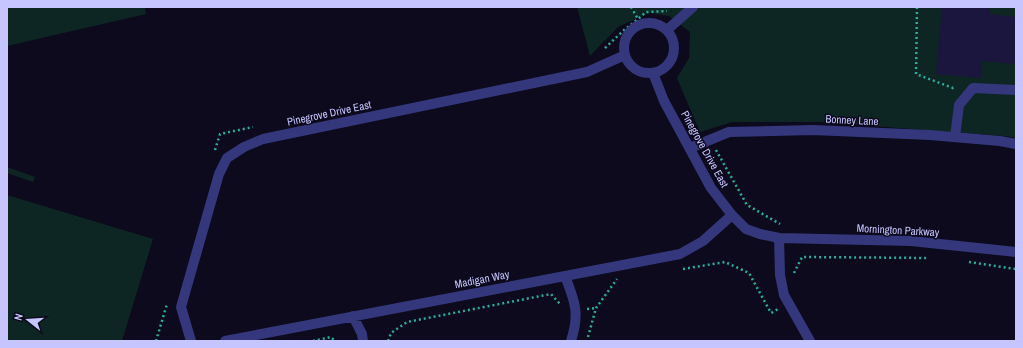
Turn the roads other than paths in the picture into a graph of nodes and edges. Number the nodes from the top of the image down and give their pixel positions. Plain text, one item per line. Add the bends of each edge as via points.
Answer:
1 (693, 7) edge
2 (667, 30) junction
3 (625, 55) junction
4 (654, 73) junction
5 (1016, 90) edge
6 (955, 137) junction
7 (1016, 144) edge
8 (690, 148) junction
9 (732, 215) junction
10 (779, 238) junction
11 (1016, 252) edge
12 (565, 276) junction
13 (353, 316) junction
14 (191, 341) edge
15 (225, 341) edge
16 (363, 341) edge
17 (571, 341) edge
18 (810, 341) edge

1 - 2 street
2 - 3 street via 652,23 637,26 626,38
2 - 4 street via 674,44 672,59
3 - 4 street via 639,71
3 - 14 street, Pinegrove Drive East via 587,72 263,139 227,158 181,307
4 - 8 street, Pinegrove Drive East via 664,101
5 - 6 street via 973,88 959,104
6 - 7 street, Bonney Lane
6 - 8 street, Bonney Lane via 813,130 729,132
8 - 9 street, Pinegrove Drive East via 710,188
9 - 10 street, Pinegrove Drive East via 746,229
9 - 12 street, Madigan Way via 703,241 680,254
10 - 11 street, Mornington Parkway via 911,241
10 - 18 street via 780,275 784,295
12 - 13 street, Madigan Way
12 - 17 street via 575,300 575,330
13 - 15 street, Madigan Way
13 - 16 street

